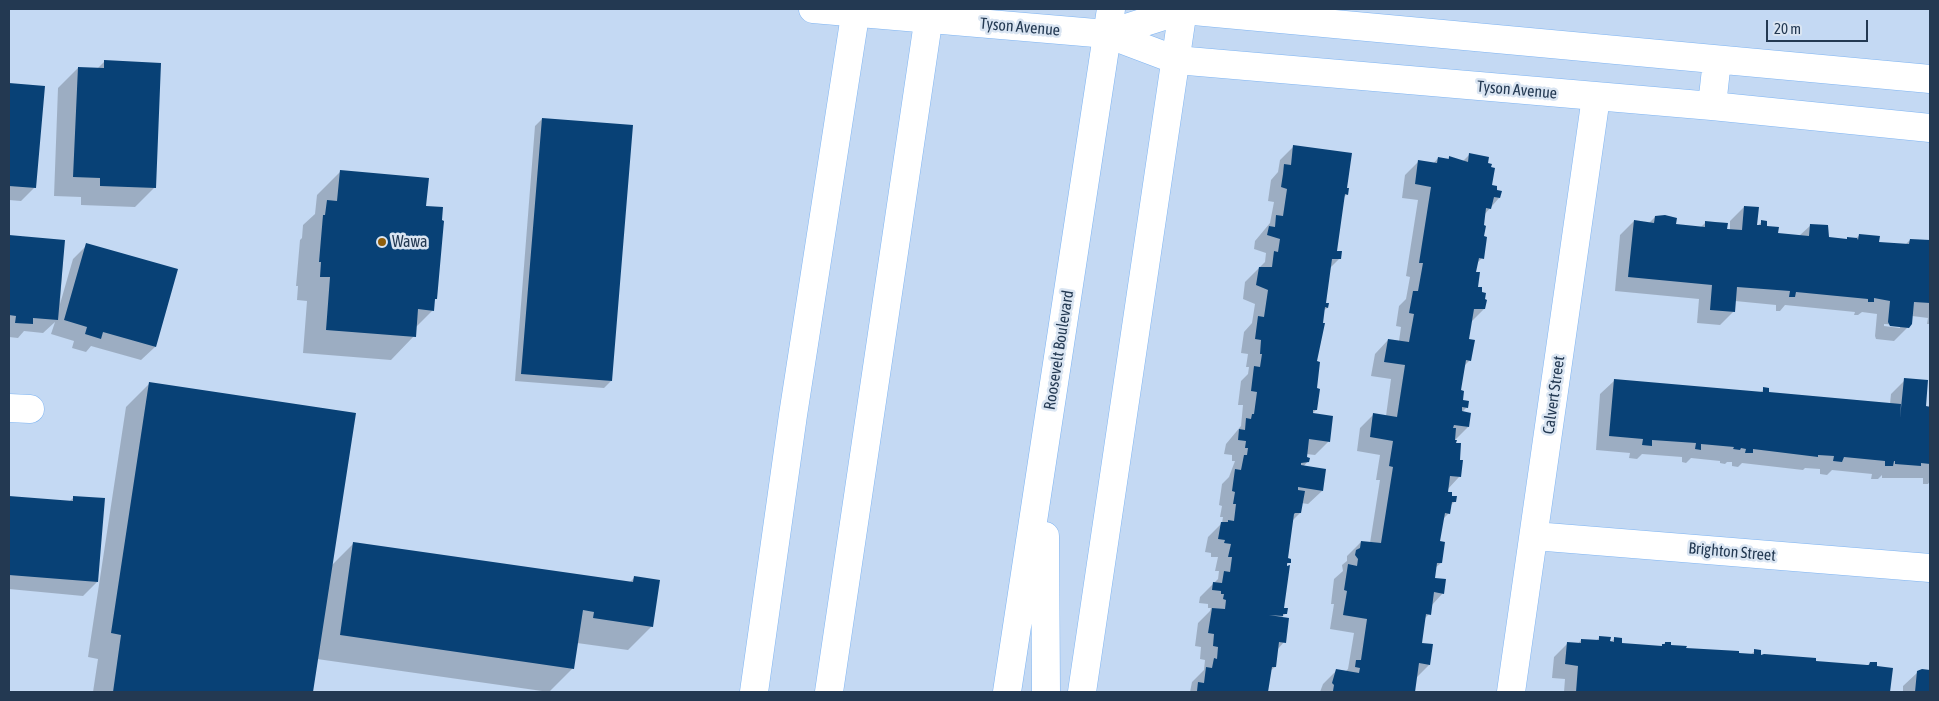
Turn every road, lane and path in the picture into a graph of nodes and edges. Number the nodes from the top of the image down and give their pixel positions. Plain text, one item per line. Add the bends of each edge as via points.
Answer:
1 (813, 9) edge
2 (1183, 10) edge
3 (856, 11) edge
4 (929, 14) edge
5 (1109, 21) edge
6 (1176, 60) junction
7 (1717, 60) junction
8 (1930, 78) edge
9 (1596, 97) junction
10 (1712, 106) junction
11 (1930, 128) edge
12 (1044, 449) junction
13 (1534, 536) junction
14 (1930, 568) edge
15 (754, 692) edge
16 (829, 692) edge
17 (1007, 692) edge
18 (1046, 692) edge
19 (1082, 692) edge
20 (1511, 692) edge

1 - 3 main road, Tyson Avenue
2 - 5 main road, Tyson Avenue
2 - 6 main road
2 - 7 main road, Tyson Avenue
3 - 4 main road, Tyson Avenue
3 - 15 main road
4 - 5 main road, Tyson Avenue
4 - 16 main road
5 - 6 main road, Tyson Avenue
5 - 12 main road, Roosevelt Boulevard
6 - 9 main road, Tyson Avenue
6 - 19 main road
7 - 8 main road, Tyson Avenue
7 - 10 main road
9 - 10 main road, Tyson Avenue
9 - 13 main road, Calvert Street
10 - 11 main road, Tyson Avenue
12 - 17 main road, Roosevelt Boulevard
12 - 18 main road
13 - 14 main road, Brighton Street
13 - 20 main road, Calvert Street

